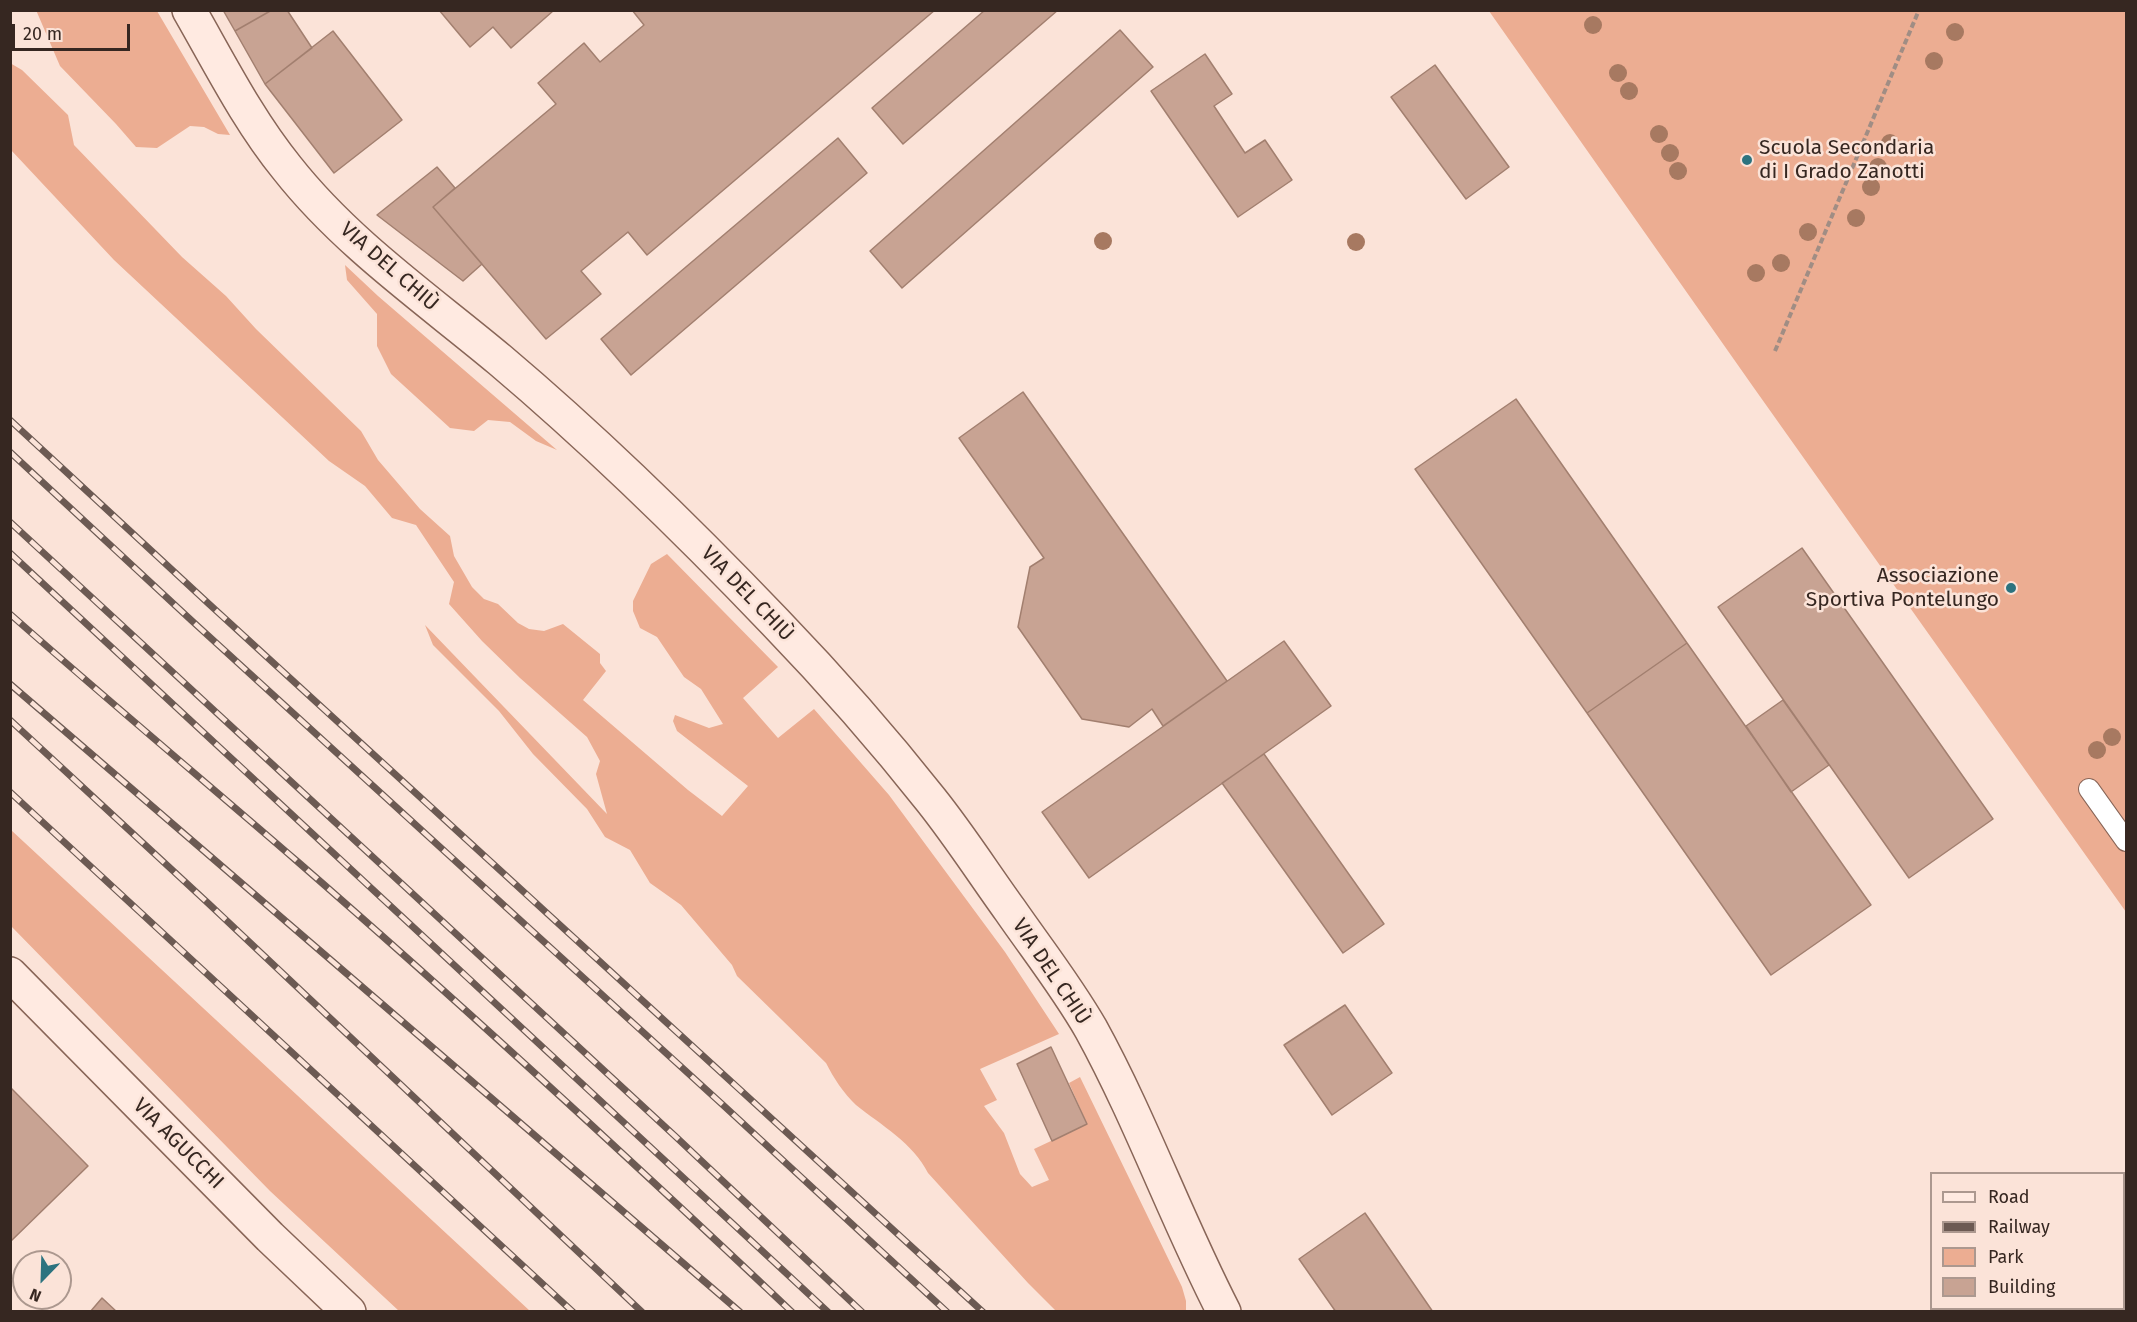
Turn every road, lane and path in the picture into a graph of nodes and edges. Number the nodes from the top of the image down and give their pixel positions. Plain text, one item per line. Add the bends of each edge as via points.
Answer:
1 (189, 10) edge
2 (1919, 10) edge
3 (1775, 351) dead end
4 (2089, 789) dead end
5 (2127, 841) edge
6 (10, 974) edge
7 (1200, 1263) junction
8 (349, 1311) edge
9 (1207, 1311) edge
10 (1224, 1311) edge

1 - 7 street, VIA DEL CHIÙ via 267,141 311,196 647,493 778,624 933,802 1090,1028
2 - 3 path
4 - 5 lane
6 - 8 street, VIA AGUCCHI via 270,1237
7 - 9 street, VIA DEL CHIÙ
7 - 10 street, VIA DEL CHIÙ

